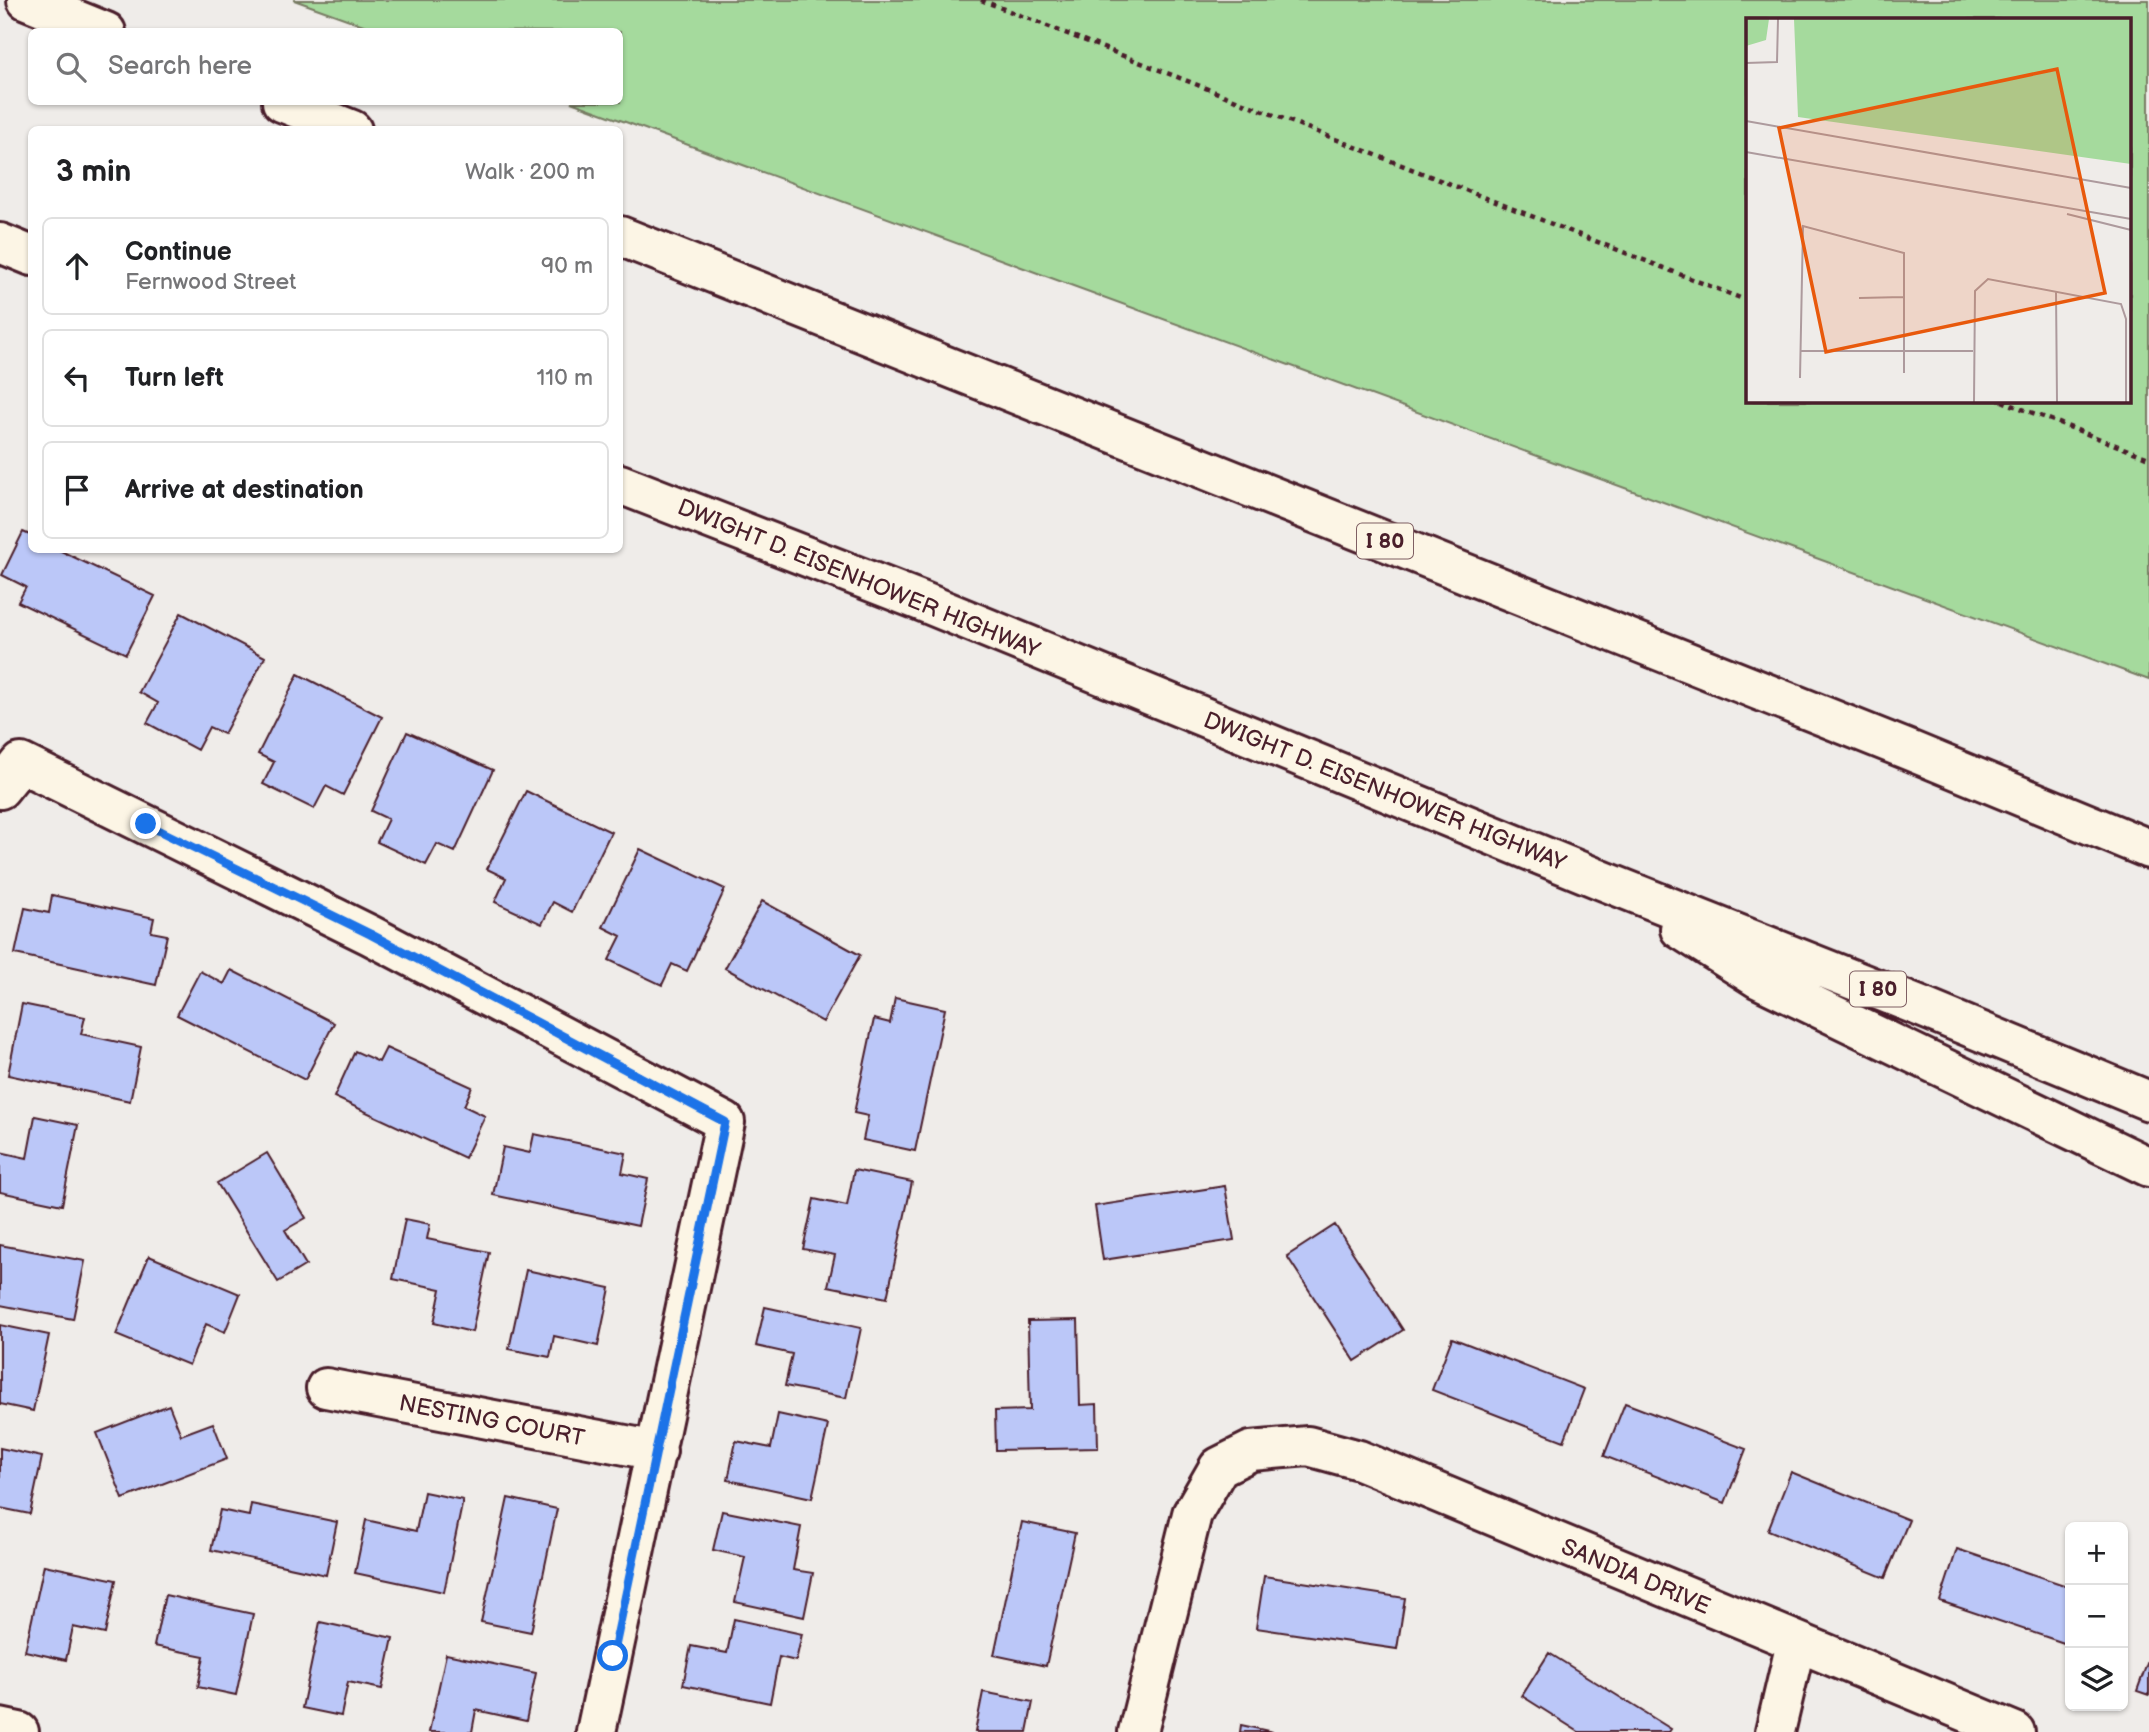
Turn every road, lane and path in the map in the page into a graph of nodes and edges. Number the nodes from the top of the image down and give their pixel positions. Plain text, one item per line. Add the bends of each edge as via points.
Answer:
1 (27, 0) edge
2 (981, 0) edge
3 (96, 28) edge
4 (290, 105) edge
5 (342, 126) edge
6 (623, 237) edge
7 (0, 243) edge
8 (28, 254) edge
9 (1746, 300) edge
10 (2005, 402) edge
11 (2149, 458) edge
12 (623, 485) edge
13 (11, 776) edge
14 (2149, 849) edge
15 (1605, 881) junction
16 (2149, 1101) edge
17 (2149, 1167) edge
18 (326, 1388) dead end
19 (657, 1451) junction
20 (1796, 1643) junction
21 (0, 1728) edge
22 (19, 1732) edge
23 (596, 1732) edge
24 (1138, 1732) edge
25 (1775, 1732) edge
26 (2015, 1732) edge

1 - 3 main road
2 - 9 path
4 - 5 main road
6 - 14 main road, I 80
7 - 8 main road
10 - 11 path
12 - 15 main road, DWIGHT D. EISENHOWER HIGHWAY / I 80 via 921,601
13 - 19 main road via 370,934 725,1122
15 - 16 main road, DWIGHT D. EISENHOWER HIGHWAY / I 80
15 - 17 main road via 1759,979
18 - 19 main road, NESTING COURT
19 - 23 main road
20 - 24 main road, SANDIA DRIVE via 1359,1460 1308,1447 1251,1451 1219,1467 1192,1514
20 - 25 main road
20 - 26 main road, SANDIA DRIVE
21 - 22 main road

